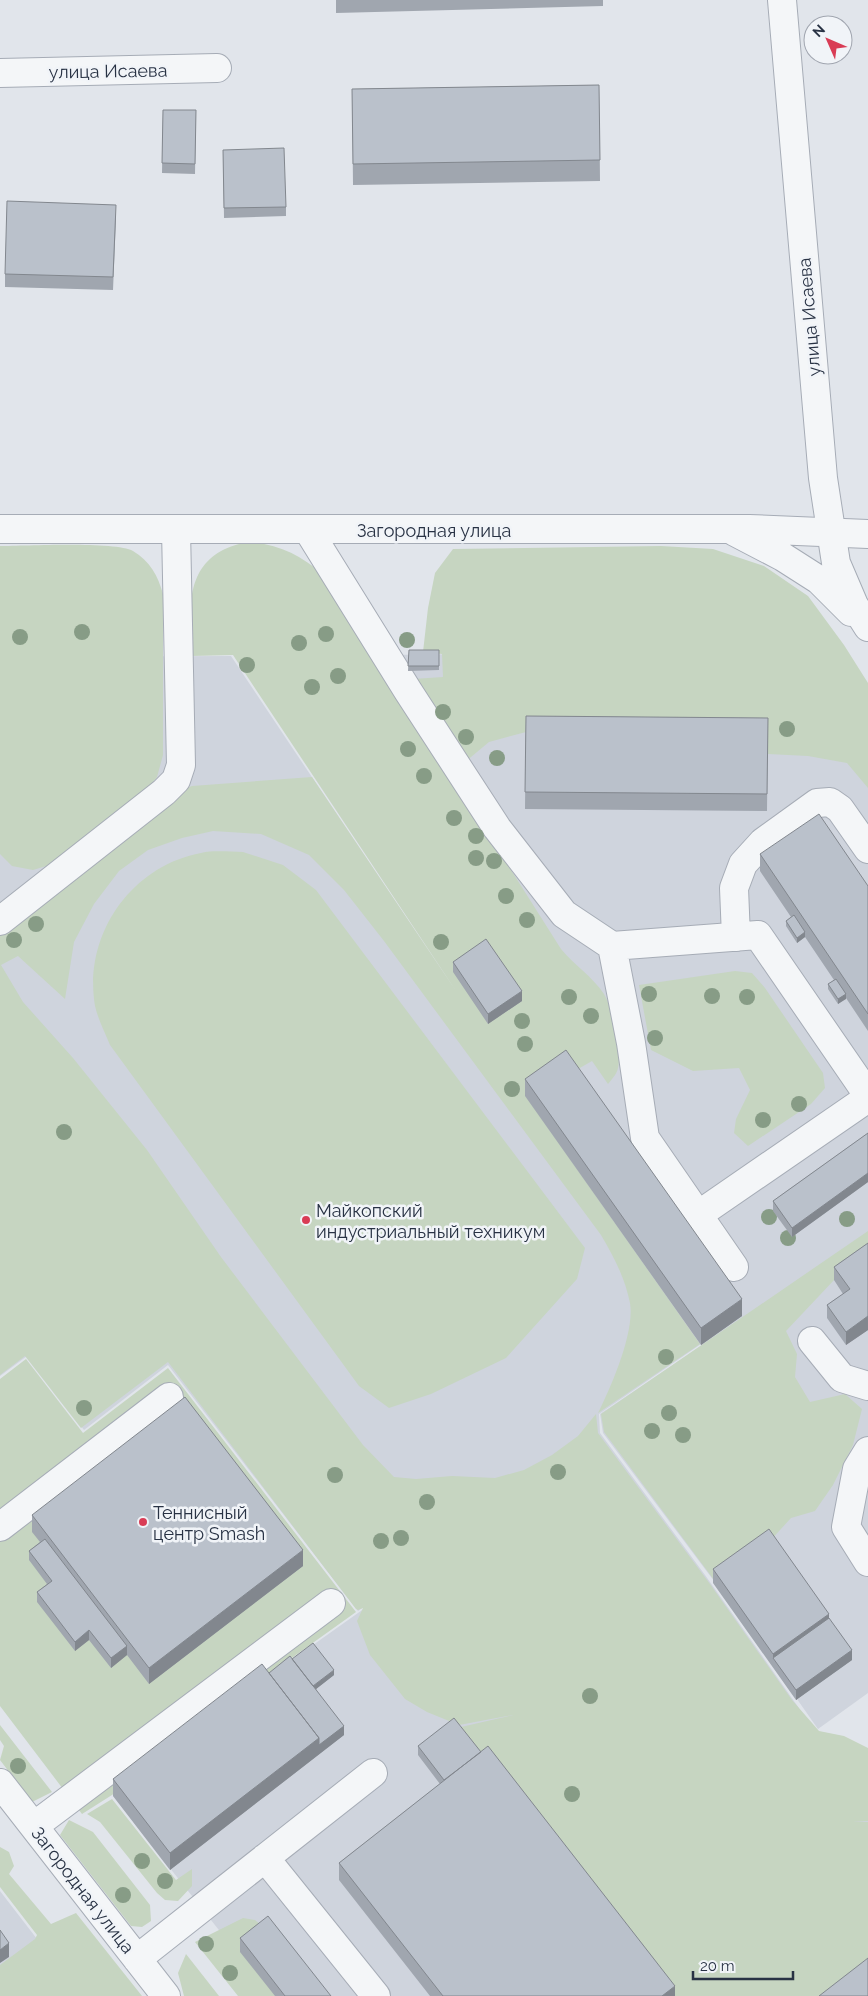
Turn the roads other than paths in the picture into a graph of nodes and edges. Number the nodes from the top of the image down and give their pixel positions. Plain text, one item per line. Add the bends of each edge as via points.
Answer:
1 (782, 0) edge
2 (216, 68) dead end
3 (0, 73) edge
4 (0, 528) edge
5 (730, 529) junction
6 (176, 530) junction
7 (308, 530) junction
8 (832, 532) junction
9 (868, 534) edge
10 (783, 556) junction
11 (856, 582) edge
12 (868, 627) edge
13 (868, 632) edge
14 (868, 849) edge
15 (0, 921) edge
16 (736, 937) junction
17 (612, 946) junction
18 (868, 1096) edge
19 (698, 1215) junction
20 (734, 1267) dead end
21 (812, 1341) dead end
22 (868, 1386) edge
23 (169, 1398) dead end
24 (868, 1451) edge
25 (0, 1527) edge
26 (868, 1562) edge
27 (331, 1603) dead end
28 (373, 1772) dead end
29 (0, 1783) edge
30 (17, 1817) edge
31 (265, 1858) junction
32 (137, 1959) junction
33 (166, 1996) edge
34 (376, 1996) edge

1 - 8 street, улица Исаева via 823,478
2 - 3 street, улица Исаева
4 - 6 street, Загородная улица
5 - 7 street, Загородная улица
5 - 8 street, Загородная улица
5 - 10 street
6 - 7 street, Загородная улица
6 - 15 street via 181,765 176,780
7 - 17 street via 497,828 564,914
8 - 9 street, Загородная улица
8 - 11 street, улица Исаева via 836,563
10 - 11 street via 822,574
10 - 13 street via 819,580
11 - 12 street, улица Исаева via 854,605
14 - 16 street via 840,809 830,802 817,803 763,842 743,864 734,888
16 - 17 street
16 - 18 street via 758,935
17 - 19 street via 645,1138
18 - 19 street
19 - 20 street
21 - 22 street via 842,1378
23 - 25 street
24 - 26 street via 857,1469 846,1527
27 - 30 street
28 - 31 street
29 - 30 street, Загородная улица
30 - 32 street, Загородная улица
31 - 32 street
31 - 34 street
32 - 33 street, Загородная улица

